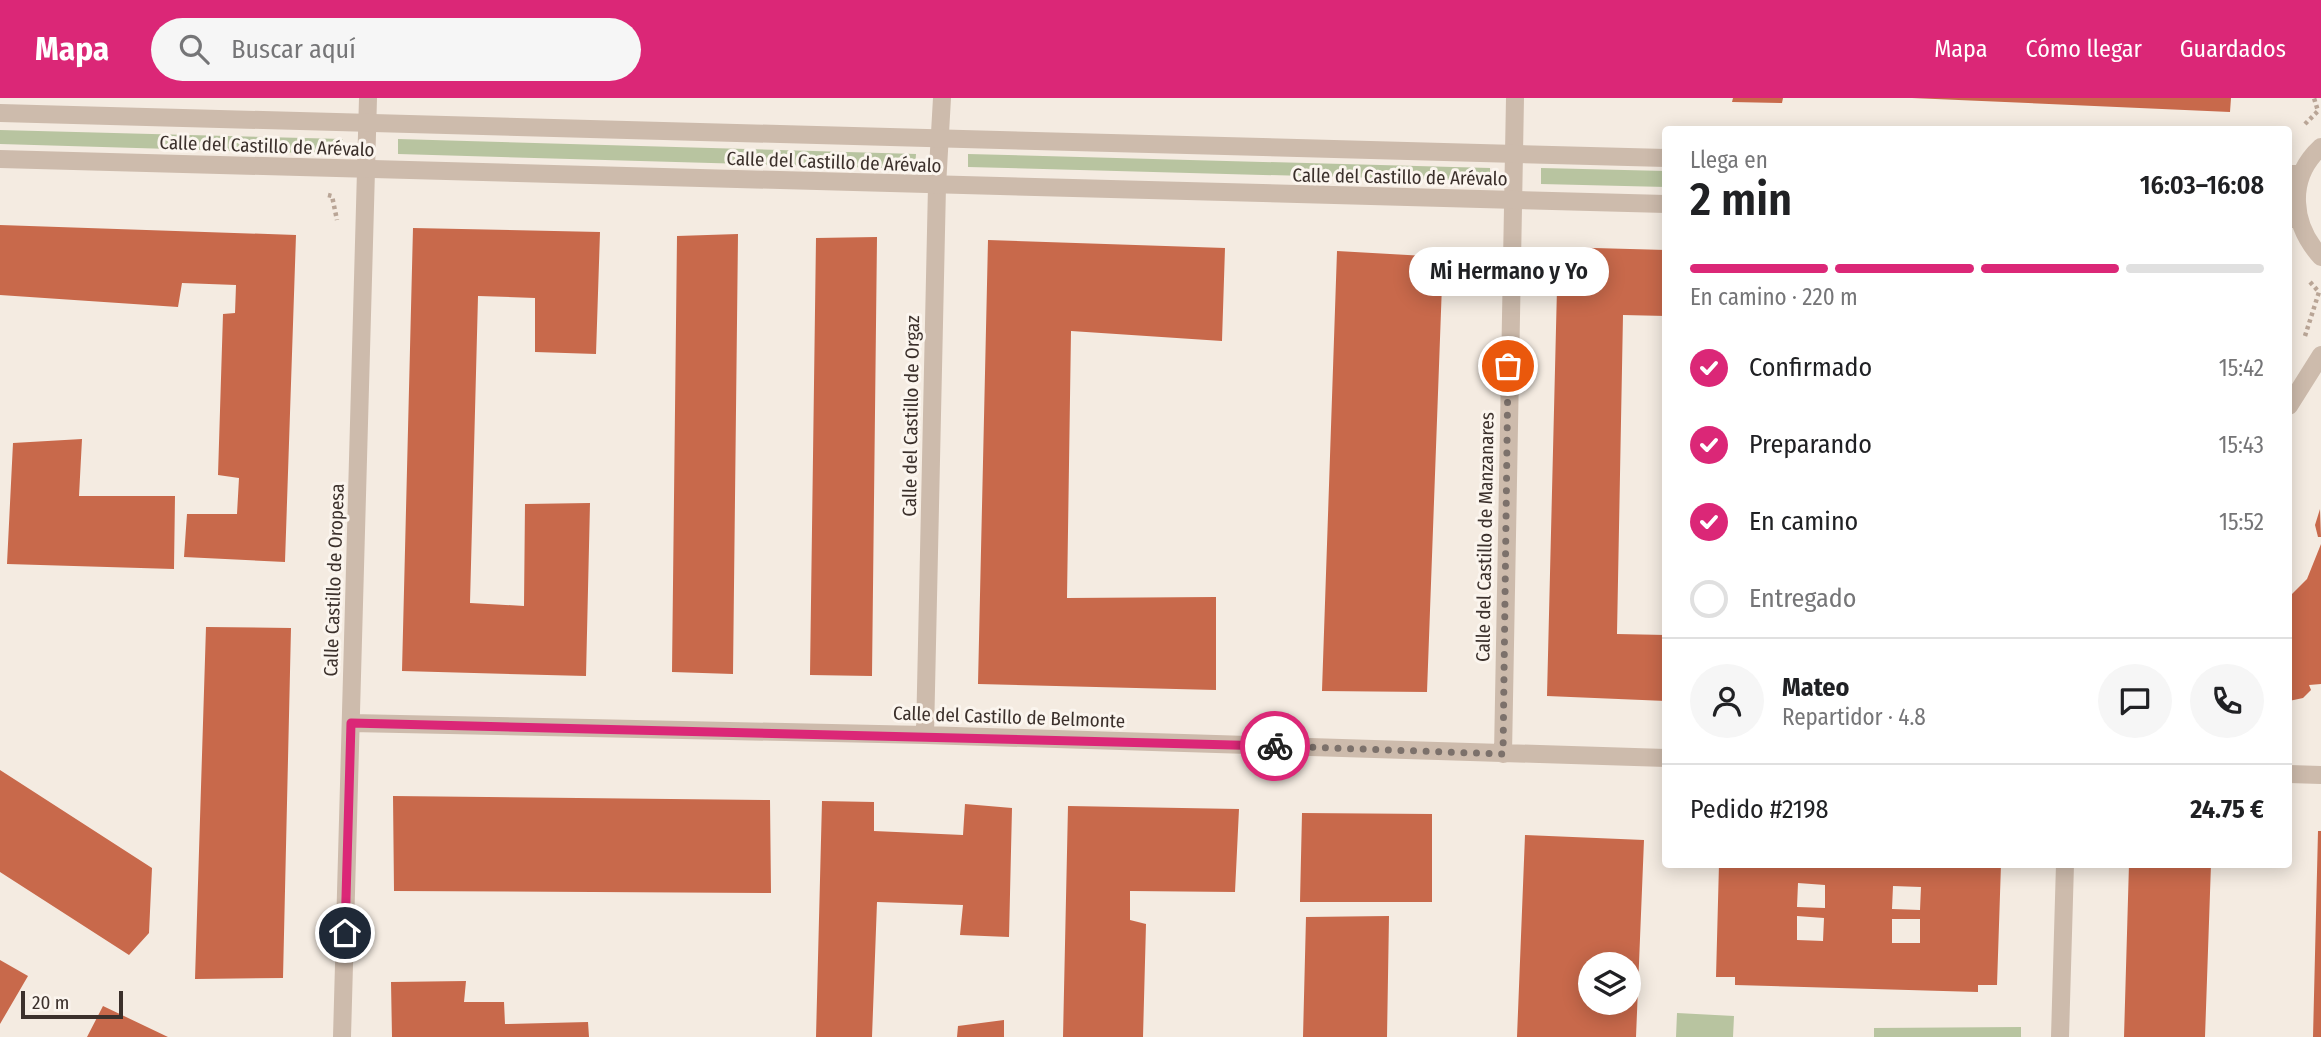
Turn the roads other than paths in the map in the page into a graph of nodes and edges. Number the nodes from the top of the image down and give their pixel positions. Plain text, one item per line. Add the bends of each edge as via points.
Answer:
1 (368, 98) edge
2 (942, 98) edge
3 (1515, 98) edge
4 (0, 113) edge
5 (367, 124) junction
6 (941, 138) junction
7 (2321, 147) edge
8 (1513, 153) junction
9 (1662, 158) edge
10 (0, 159) edge
11 (366, 169) junction
12 (2295, 174) edge
13 (937, 186) junction
14 (1511, 200) junction
15 (1662, 204) edge
16 (2293, 219) edge
17 (2321, 257) edge
18 (2317, 348) edge
19 (2292, 400) edge
20 (351, 723) junction
21 (925, 735) junction
22 (1503, 754) junction
23 (1662, 758) edge
24 (2292, 774) edge
25 (2321, 775) edge
26 (2065, 868) edge
27 (342, 1037) edge
28 (2060, 1037) edge

1 - 5 street, Calle Castillo de Oropesa
2 - 6 street, Calle del Castillo de Orgaz
3 - 8 street, Calle del Castillo de Manzanares
4 - 5 street, Calle del Castillo de Arévalo
5 - 6 street, Calle del Castillo de Arévalo
5 - 11 street, Calle Castillo de Oropesa
6 - 8 street, Calle del Castillo de Arévalo
6 - 13 street, Calle del Castillo de Orgaz
7 - 12 street
8 - 9 street, Calle del Castillo de Arévalo
8 - 14 street, Calle del Castillo de Manzanares
10 - 11 street, Calle del Castillo de Arévalo
11 - 13 street, Calle del Castillo de Arévalo
11 - 20 street, Calle Castillo de Oropesa
12 - 16 street
13 - 14 street, Calle del Castillo de Arévalo
13 - 21 street, Calle del Castillo de Orgaz
14 - 15 street, Calle del Castillo de Arévalo
14 - 22 street, Calle del Castillo de Manzanares
16 - 17 street
18 - 19 street
20 - 21 street, Calle del Castillo de Belmonte
20 - 27 street, Calle Castillo de Oropesa
21 - 22 street, Calle del Castillo de Belmonte
22 - 23 street, Calle del Castillo de Belmonte
24 - 25 street
26 - 28 street

